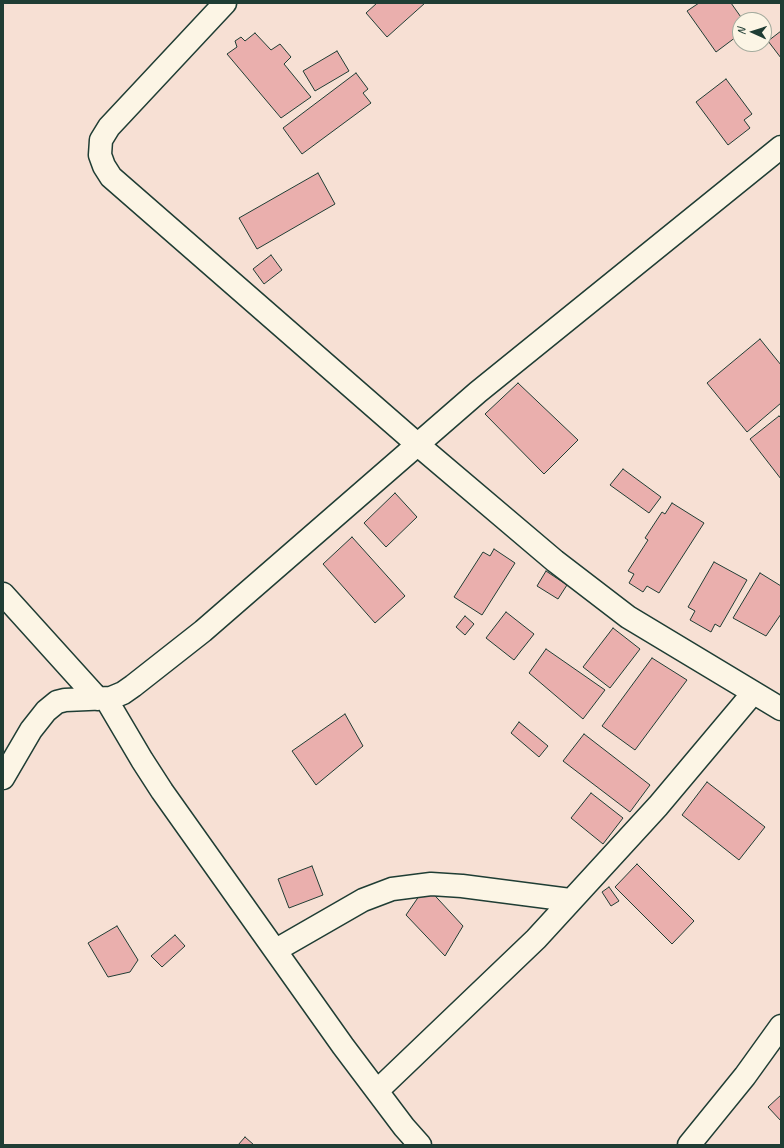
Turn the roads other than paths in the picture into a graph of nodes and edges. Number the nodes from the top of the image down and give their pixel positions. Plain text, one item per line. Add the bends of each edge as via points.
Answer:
1 (225, 3) edge
2 (781, 147) edge
3 (417, 444) junction
4 (3, 594) edge
5 (754, 692) junction
6 (102, 699) junction
7 (781, 709) edge
8 (3, 778) edge
9 (570, 900) junction
10 (276, 950) junction
11 (781, 1026) edge
12 (377, 1091) junction
13 (420, 1145) edge
14 (689, 1145) edge

1 - 3 street via 109,126 101,140 100,155 104,166 111,177
2 - 3 street
3 - 5 street via 555,561 628,617
3 - 6 street via 203,631 123,693
4 - 6 street
5 - 7 street
5 - 9 street via 658,806
6 - 8 street via 57,702 31,730
6 - 10 street via 158,785
9 - 10 street via 431,884 392,889 363,900
9 - 12 street via 536,939
10 - 12 street
11 - 14 street via 745,1076
12 - 13 street

